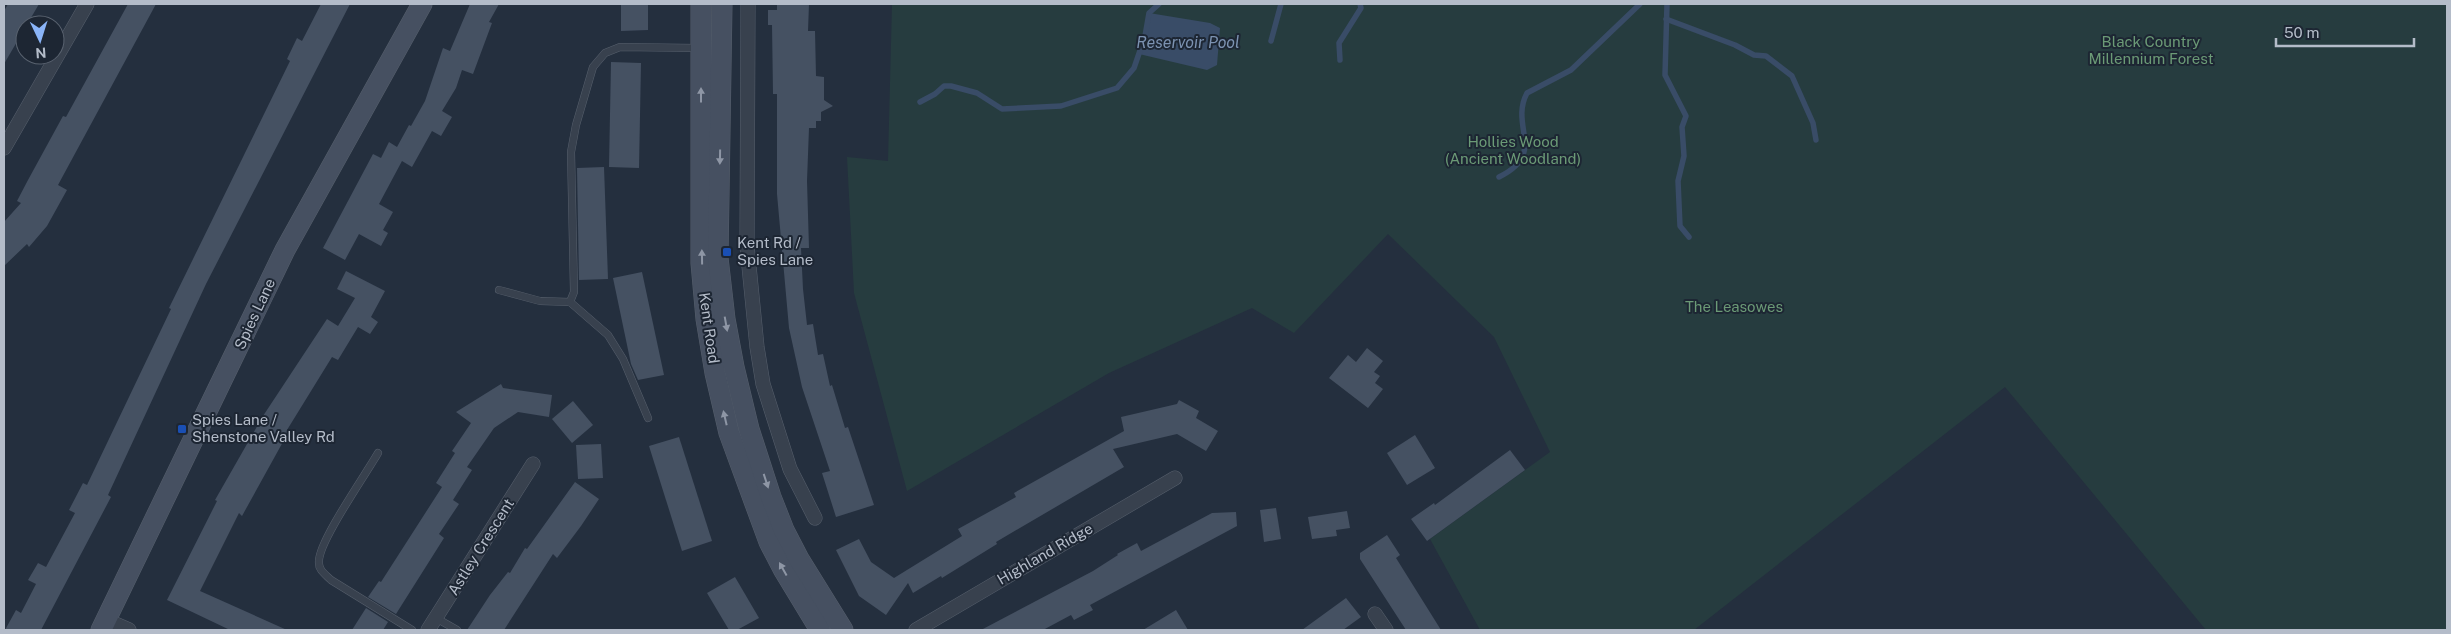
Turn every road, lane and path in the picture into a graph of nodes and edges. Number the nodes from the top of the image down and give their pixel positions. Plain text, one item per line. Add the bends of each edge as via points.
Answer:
1 (87, 4) edge
2 (422, 4) edge
3 (701, 4) edge
4 (722, 4) edge
5 (748, 4) edge
6 (701, 48) junction
7 (4, 148) edge
8 (499, 290) dead end
9 (570, 302) junction
10 (763, 384) junction
11 (738, 390) junction
12 (648, 418) dead end
13 (378, 453) dead end
14 (533, 464) dead end
15 (1175, 478) dead end
16 (816, 518) dead end
17 (1375, 614) dead end
18 (432, 624) edge
19 (104, 625) edge
20 (129, 630) edge
21 (412, 630) edge
22 (457, 630) edge
23 (820, 630) edge
24 (843, 630) edge
25 (916, 630) edge
26 (1386, 630) edge

1 - 7 street
2 - 19 main road, Spies Lane via 285,250
3 - 6 main road, Kent Road
4 -> 11 main road, Kent Road via 718,258
5 - 10 street via 747,246
6 - 9 lane via 620,47 605,53 594,67 571,152 574,292
23 -> 6 main road, Kent Road via 769,542 729,433 715,373 701,263
8 - 9 lane via 540,301
9 - 12 lane via 608,335 624,359
10 - 11 street
10 - 16 street via 790,469
11 -> 24 main road, Kent Road via 784,530
13 - 21 lane via 326,540 318,560 320,570 330,580
14 - 18 street, Astley Crescent
15 - 25 street, Highland Ridge
17 - 26 street
18 - 22 lane
19 - 20 street

